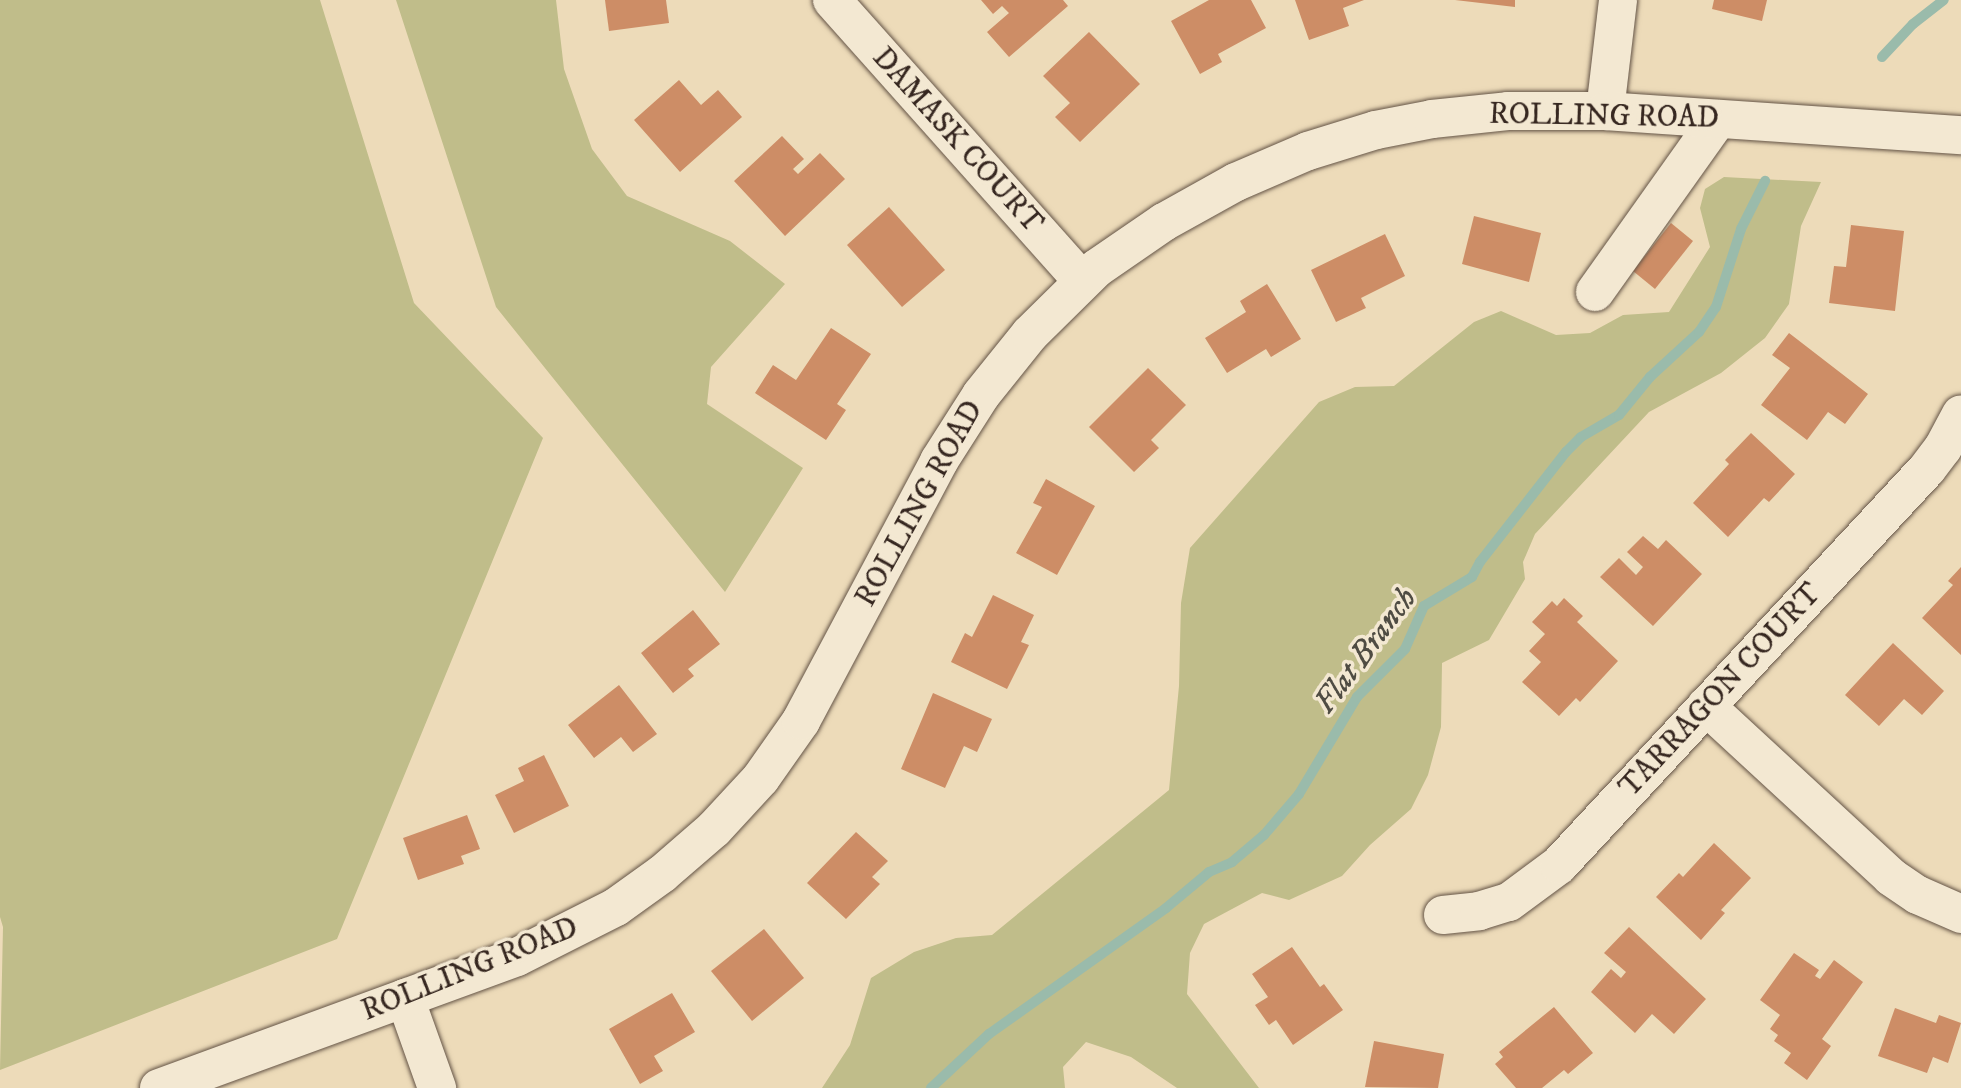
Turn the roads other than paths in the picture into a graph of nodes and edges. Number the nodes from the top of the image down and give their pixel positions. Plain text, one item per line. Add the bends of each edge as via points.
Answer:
1 (832, 0) edge
2 (1618, 0) edge
3 (1605, 111) junction
4 (1718, 119) junction
5 (1961, 135) edge
6 (1082, 281) junction
7 (1595, 292) dead end
8 (1961, 414) edge
9 (1706, 706) junction
10 (1961, 914) edge
11 (1443, 915) dead end
12 (405, 998) junction
13 (159, 1088) edge
14 (437, 1088) edge

1 - 6 street, DAMASK COURT
2 - 3 street
3 - 4 street, ROLLING ROAD
3 - 6 street, ROLLING ROAD via 1508,111 1432,119 1308,151 1236,182 1164,222
4 - 5 street, ROLLING ROAD
4 - 7 street
6 - 12 street, ROLLING ROAD via 981,395 939,461 801,721 761,778 714,829 616,907 555,940
8 - 9 street, TARRAGON COURT via 1927,469
9 - 10 street via 1891,877
9 - 11 street, TARRAGON COURT via 1538,885 1494,908
12 - 13 street, ROLLING ROAD
12 - 14 street

